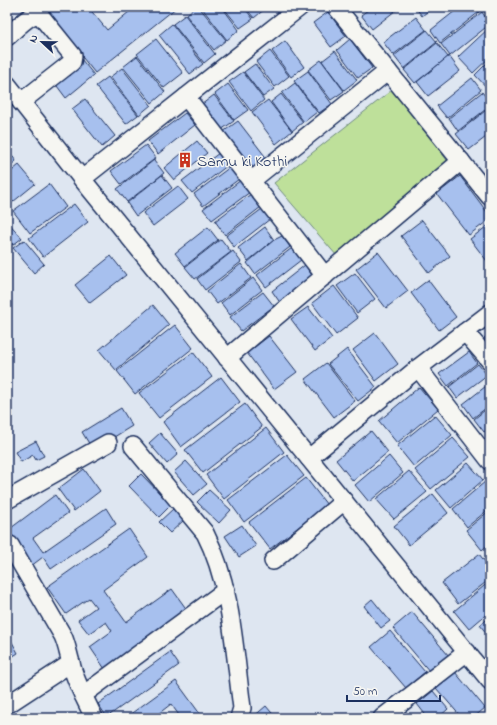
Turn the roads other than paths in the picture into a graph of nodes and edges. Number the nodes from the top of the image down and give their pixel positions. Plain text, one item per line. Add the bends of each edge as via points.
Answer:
1 (300, 7) edge
2 (336, 7) edge
3 (35, 11) edge
4 (7, 37) edge
5 (388, 71) junction
6 (7, 84) edge
7 (186, 97) junction
8 (22, 102) junction
9 (461, 161) junction
10 (82, 179) junction
11 (251, 181) junction
12 (490, 197) edge
13 (325, 276) junction
14 (490, 313) edge
15 (465, 332) junction
16 (227, 358) junction
17 (490, 361) edge
18 (418, 368) junction
19 (108, 443) dead end
20 (133, 446) dead end
21 (309, 458) junction
22 (490, 461) edge
23 (7, 500) edge
24 (344, 501) junction
25 (10, 545) dead end
26 (273, 561) dead end
27 (226, 590) junction
28 (467, 652) junction
29 (71, 663) junction
30 (490, 681) edge
31 (83, 695) junction
32 (7, 705) edge
33 (94, 718) edge
34 (240, 718) edge
35 (382, 718) edge

1 - 7 street
2 - 5 street
3 - 4 street
3 - 8 street via 73,59
5 - 9 street
5 - 11 street
6 - 8 street
7 - 10 street
7 - 11 street
8 - 10 street
9 - 12 street
9 - 13 street
10 - 16 street
11 - 13 street
13 - 16 street
14 - 15 street
15 - 17 street
15 - 18 street
16 - 21 street
18 - 21 street
18 - 22 street
19 - 23 street
20 - 27 street via 205,533 214,549
21 - 24 street
24 - 26 street
24 - 28 street
25 - 29 street via 63,636
27 - 31 street
27 - 34 street via 242,708
28 - 30 street
28 - 35 street
29 - 31 street
29 - 32 street
31 - 33 street

